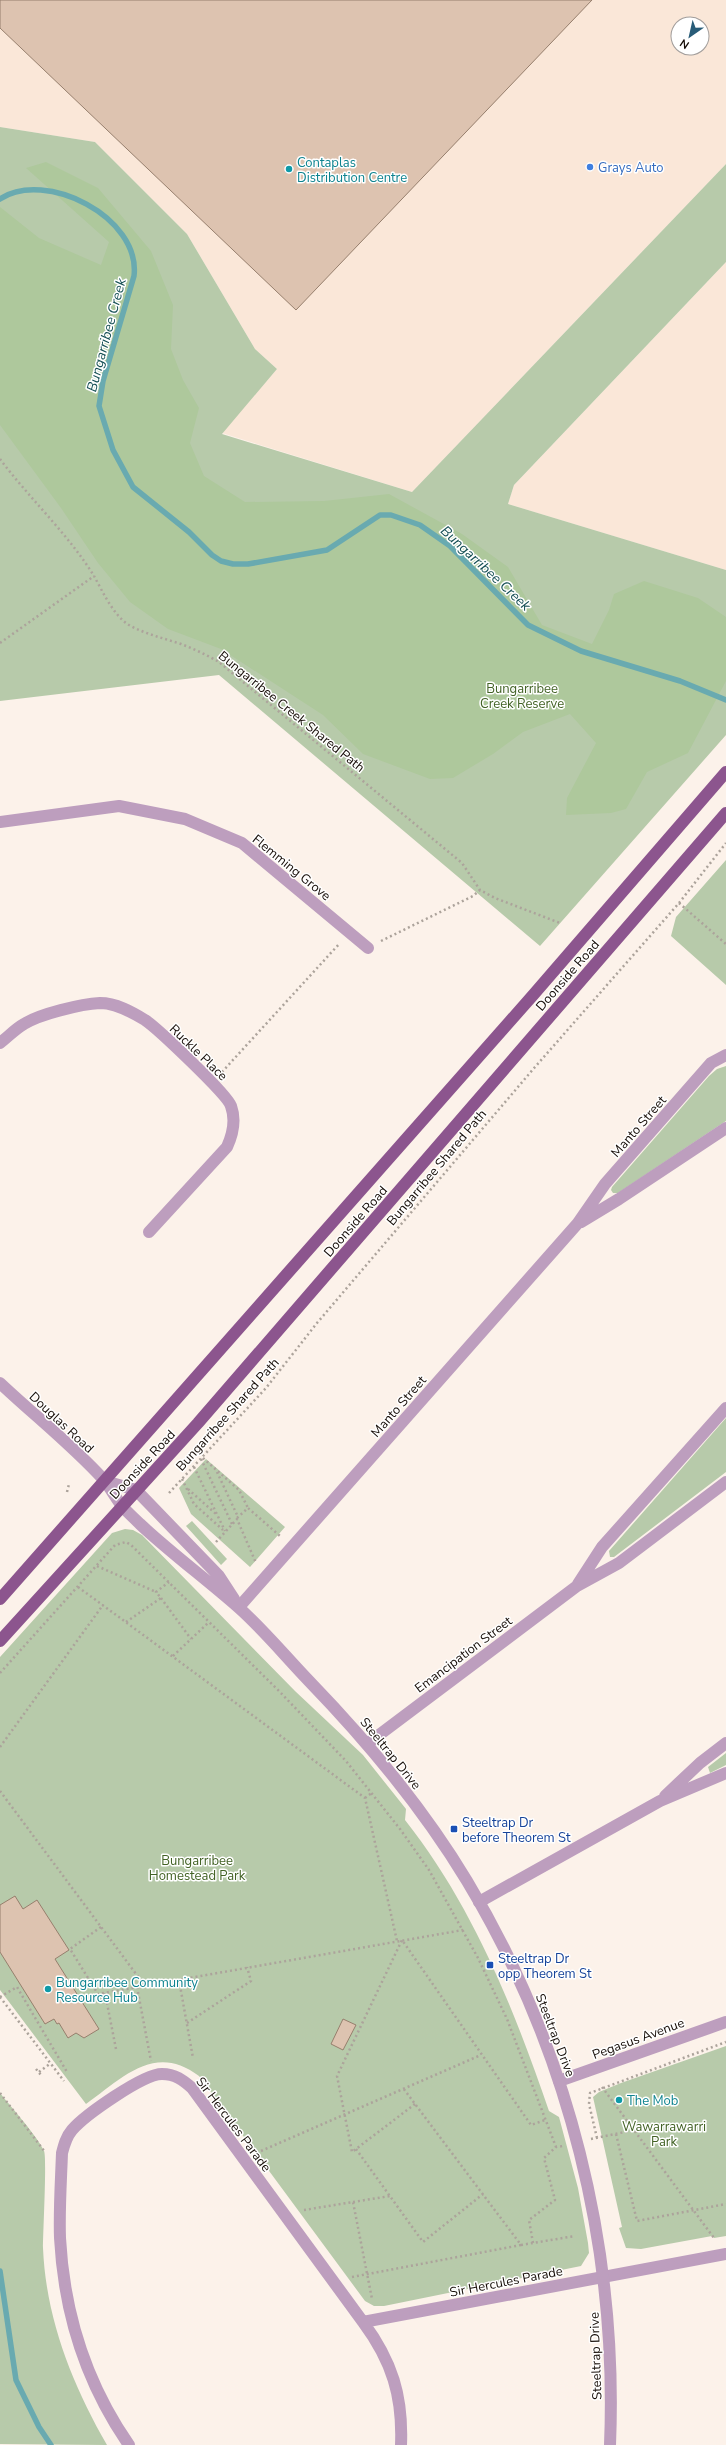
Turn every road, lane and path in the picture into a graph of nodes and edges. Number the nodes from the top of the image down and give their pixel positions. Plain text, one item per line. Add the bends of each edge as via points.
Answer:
1 (0, 459) edge
2 (94, 576) junction
3 (0, 643) edge
4 (726, 772) edge
5 (726, 813) edge
6 (0, 822) edge
7 (726, 843) edge
8 (480, 890) junction
9 (679, 903) junction
10 (560, 923) dead end
11 (350, 932) junction
12 (726, 944) edge
13 (368, 948) joint
14 (0, 1043) edge
15 (726, 1055) edge
16 (212, 1083) junction
17 (726, 1128) edge
18 (578, 1223) junction
19 (149, 1232) dead end
20 (0, 1383) edge
21 (726, 1408) edge
22 (202, 1459) junction
23 (194, 1467) junction
24 (216, 1470) junction
25 (182, 1480) junction
26 (105, 1481) junction
27 (726, 1482) edge
28 (69, 1484) dead end
29 (186, 1487) junction
30 (136, 1490) junction
31 (67, 1492) dead end
32 (169, 1493) dead end
33 (122, 1506) junction
34 (248, 1508) junction
35 (218, 1516) junction
36 (237, 1518) junction
37 (232, 1524) junction
38 (225, 1531) junction
39 (280, 1536) dead end
40 (216, 1542) dead end
41 (256, 1563) dead end
42 (97, 1566) junction
43 (169, 1582) junction
44 (577, 1586) junction
45 (78, 1587) junction
46 (156, 1592) junction
47 (161, 1598) junction
48 (0, 1599) edge
49 (104, 1605) junction
50 (239, 1607) junction
51 (126, 1622) junction
52 (208, 1622) junction
53 (191, 1639) junction
54 (0, 1641) edge
55 (173, 1656) junction
56 (0, 1673) edge
57 (726, 1743) edge
58 (367, 1744) junction
59 (0, 1747) edge
60 (726, 1773) edge
61 (0, 1791) edge
62 (373, 1792) junction
63 (365, 1798) junction
64 (660, 1801) junction
65 (479, 1902) junction
66 (101, 1927) junction
67 (463, 1930) junction
68 (402, 1940) junction
69 (397, 1941) junction
70 (247, 1967) junction
71 (179, 1980) junction
72 (145, 1986) junction
73 (136, 1987) junction
74 (105, 1993) junction
75 (0, 1997) edge
76 (726, 2022) edge
77 (187, 2023) junction
78 (726, 2042) edge
79 (116, 2048) dead end
80 (481, 2055) junction
81 (193, 2058) dead end
82 (51, 2063) junction
83 (36, 2069) dead end
84 (67, 2072) dead end
85 (154, 2074) junction
86 (64, 2081) dead end
87 (559, 2081) junction
88 (602, 2087) junction
89 (403, 2088) junction
90 (0, 2093) edge
91 (415, 2104) junction
92 (343, 2114) junction
93 (545, 2120) junction
94 (634, 2130) junction
95 (616, 2134) junction
96 (356, 2149) junction
97 (261, 2151) dead end
98 (45, 2152) dead end
99 (483, 2194) junction
100 (390, 2196) junction
101 (353, 2202) junction
102 (726, 2204) edge
103 (304, 2210) dead end
104 (693, 2210) junction
105 (575, 2236) dead end
106 (714, 2238) dead end
107 (532, 2243) junction
108 (521, 2244) junction
109 (726, 2254) edge
110 (366, 2274) junction
111 (352, 2277) dead end
112 (603, 2277) junction
113 (372, 2299) dead end
114 (363, 2322) junction
115 (129, 2445) edge
116 (401, 2445) edge
117 (610, 2445) edge

1 - 2 path, Bungarribee Creek Shared Path
2 - 3 path
2 - 8 path, Bungarribee Creek Shared Path via 99,588 128,624 219,662 462,863
4 - 26 main road, Doonside Road
5 - 30 main road, Doonside Road via 198,1423
6 - 11 street, Flemming Grove via 118,806 185,819 242,843
7 - 9 path, Bungarribee Shared Path
8 - 10 path, Bungarribee Creek Shared Path
8 - 13 path via 473,896
9 - 12 path
9 - 22 path, Bungarribee Shared Path via 464,1149 317,1323 266,1388
11 - 13 street, Flemming Grove
11 - 16 path
14 - 16 street, Ruckle Place via 24,1024 47,1014 100,1003 123,1008 146,1021
15 - 18 street, Manto Street via 711,1063 605,1184
16 - 19 street, Ruckle Place via 230,1105 234,1123 232,1137 227,1147
17 - 18 street, Manto Street via 619,1200
18 - 50 street, Manto Street
20 - 26 street, Douglas Road
21 - 44 street, Emancipation Street via 602,1547
22 - 23 path, Bungarribee Shared Path
22 - 24 path
22 - 37 path
23 - 25 path, Bungarribee Shared Path
23 - 35 path
24 - 34 path via 239,1490
24 - 36 path
25 - 29 path
25 - 32 path, Bungarribee Shared Path
26 - 30 street, Douglas Road
26 - 33 street, Douglas Road
26 - 48 main road, Doonside Road
27 - 44 street, Emancipation Street via 618,1563
28 - 31 path
29 - 35 path
29 - 38 path via 194,1504
30 - 33 main road, Doonside Road
30 - 50 street, Steeltrap Drive via 219,1576
33 - 50 street, Steeltrap Drive via 210,1585
33 - 54 main road, Doonside Road
34 - 36 path
34 - 39 path
35 - 38 path
36 - 37 path
36 - 41 path
37 - 38 path
38 - 40 path
42 - 43 path via 114,1545 126,1542
42 - 45 path
42 - 46 path
43 - 46 path
43 - 52 path
44 - 58 street, Emancipation Street
45 - 49 path
45 - 56 path
46 - 47 path
47 - 51 path
47 - 53 path
49 - 51 path
49 - 59 path
50 - 58 street, Steeltrap Drive
51 - 55 path
52 - 53 path
52 - 62 path via 279,1691
53 - 55 path
55 - 63 path
57 - 64 street via 700,1762
58 - 65 street, Steeltrap Drive via 421,1813
60 - 64 street
61 - 66 path
62 - 63 path
62 - 67 path via 429,1870
63 - 69 path
64 - 65 street
65 - 87 street, Steeltrap Drive via 523,1989
66 - 72 path
66 - 74 path via 70,1948 98,1994
67 - 68 path
67 - 93 path via 507,2019
68 - 69 path
68 - 80 path
68 - 92 path via 337,2076
69 - 70 path
70 - 71 path
70 - 77 path via 250,1981
71 - 72 path
71 - 77 path
72 - 73 path
73 - 74 path
73 - 85 path
74 - 79 path
75 - 82 path
75 - 84 path via 16,1987
76 - 87 street, Pegasus Avenue
77 - 81 path
78 - 88 path
80 - 89 path
80 - 93 path via 531,2125
82 - 83 path via 40,2074
82 - 86 path
85 - 114 street, Sir Hercules Parade via 170,2074 192,2088
85 - 115 street, Sir Hercules Parade via 139,2080 77,2125 65,2142 62,2153 60,2237 67,2304 85,2365
87 - 112 street, Steeltrap Drive via 590,2192
88 - 94 path
88 - 95 path via 590,2093 588,2098 597,2138
89 - 91 path
89 - 92 path
90 - 98 path
91 - 96 path
91 - 99 path
92 - 96 path via 352,2152
92 - 97 path
93 - 107 path via 556,2147 544,2158 555,2200 529,2220
94 - 95 path
94 - 104 path
95 - 104 path via 637,2221
96 - 100 path
99 - 100 path via 423,2242
99 - 108 path
100 - 101 path
101 - 103 path
101 - 110 path
102 - 104 path
104 - 106 path
105 - 107 path
107 - 108 path
108 - 110 path
109 - 112 street, Sir Hercules Parade
110 - 111 path
110 - 113 path
112 - 114 street, Sir Hercules Parade
112 - 117 street, Steeltrap Drive via 611,2348
114 - 116 street via 384,2352 392,2373 402,2422

